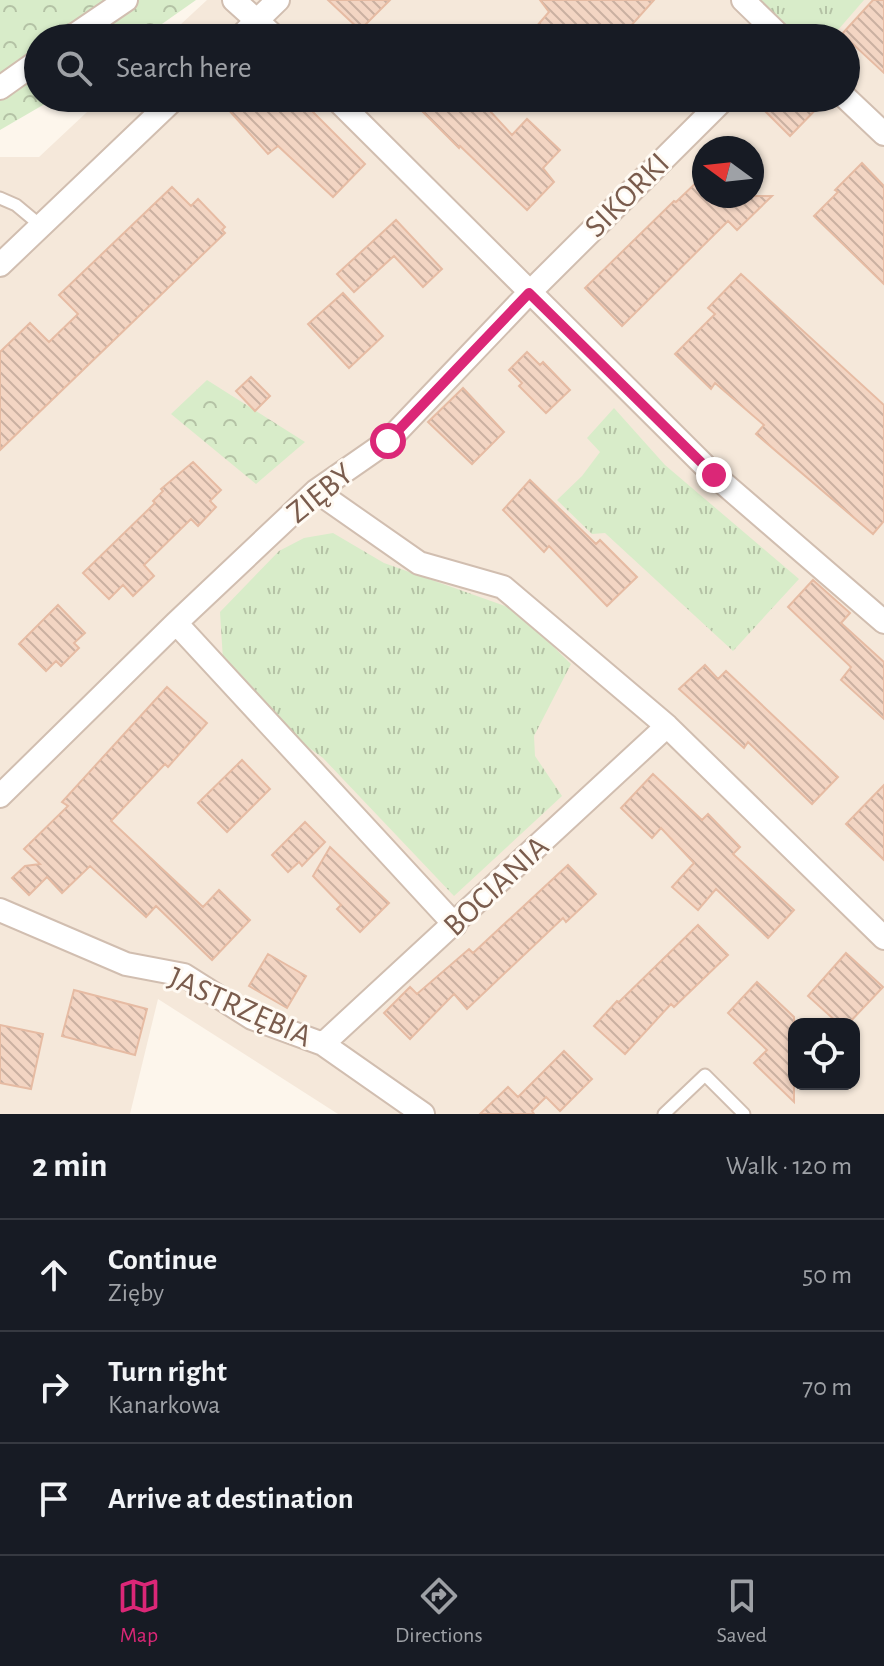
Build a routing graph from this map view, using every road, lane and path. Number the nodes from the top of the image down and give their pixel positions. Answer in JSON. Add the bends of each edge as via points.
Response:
{"nodes":[{"id":1,"x":126,"y":0,"type":"edge"},
{"id":2,"x":234,"y":0,"type":"edge"},
{"id":3,"x":278,"y":0,"type":"edge"},
{"id":4,"x":743,"y":0,"type":"edge"},
{"id":5,"x":258,"y":20,"type":"junction"},
{"id":6,"x":91,"y":24,"type":"edge"},
{"id":7,"x":254,"y":24,"type":"edge"},
{"id":8,"x":262,"y":24,"type":"edge"},
{"id":9,"x":768,"y":24,"type":"edge"},
{"id":10,"x":24,"y":71,"type":"edge"},
{"id":11,"x":0,"y":88,"type":"edge"},
{"id":12,"x":860,"y":111,"type":"edge"},
{"id":13,"x":160,"y":112,"type":"edge"},
{"id":14,"x":349,"y":112,"type":"edge"},
{"id":15,"x":711,"y":112,"type":"edge"},
{"id":16,"x":884,"y":134,"type":"edge"},
{"id":17,"x":0,"y":198,"type":"edge"},
{"id":18,"x":40,"y":225,"type":"junction"},
{"id":19,"x":0,"y":265,"type":"edge"},
{"id":20,"x":529,"y":293,"type":"junction"},
{"id":21,"x":316,"y":491,"type":"junction"},
{"id":22,"x":884,"y":622,"type":"edge"},
{"id":23,"x":176,"y":623,"type":"junction"},
{"id":24,"x":667,"y":726,"type":"junction"},
{"id":25,"x":0,"y":796,"type":"edge"},
{"id":26,"x":0,"y":910,"type":"edge"},
{"id":27,"x":455,"y":925,"type":"junction"},
{"id":28,"x":884,"y":938,"type":"edge"},
{"id":29,"x":323,"y":1044,"type":"junction"},
{"id":30,"x":423,"y":1114,"type":"edge"},
{"id":31,"x":664,"y":1114,"type":"edge"},
{"id":32,"x":744,"y":1114,"type":"edge"}],
"edges":[{"from":1,"to":6,"type":"street"},
{"from":2,"to":5,"type":"street"},
{"from":3,"to":5,"type":"street"},
{"from":4,"to":9,"type":"street"},
{"from":5,"to":7,"type":"street"},
{"from":5,"to":8,"type":"street"},
{"from":10,"to":11,"type":"street"},
{"from":12,"to":16,"type":"street"},
{"from":13,"to":18,"type":"street"},
{"from":14,"to":20,"type":"street"},
{"from":15,"to":20,"type":"street","name":"SIKORKI"},
{"from":17,"to":18,"type":"lane"},
{"from":18,"to":19,"type":"street"},
{"from":20,"to":21,"type":"street","name":"ZIĘBY","via":[[388,441]]},
{"from":20,"to":22,"type":"street","via":[[714,475]]},
{"from":21,"to":23,"type":"street","name":"ZIĘBY"},
{"from":21,"to":24,"type":"street","via":[[419,563],[503,587]]},
{"from":23,"to":25,"type":"street","name":"ZIĘBY"},
{"from":23,"to":27,"type":"street"},
{"from":24,"to":27,"type":"street","name":"BOCIANIA"},
{"from":24,"to":28,"type":"street"},
{"from":26,"to":29,"type":"street","name":"JASTRZĘBIA","via":[[126,964],[184,975],[252,1018]]},
{"from":27,"to":29,"type":"street","name":"BOCIANIA"},
{"from":29,"to":30,"type":"street","name":"JASTRZĘBIA"},
{"from":31,"to":32,"type":"lane","via":[[705,1075]]}]}
